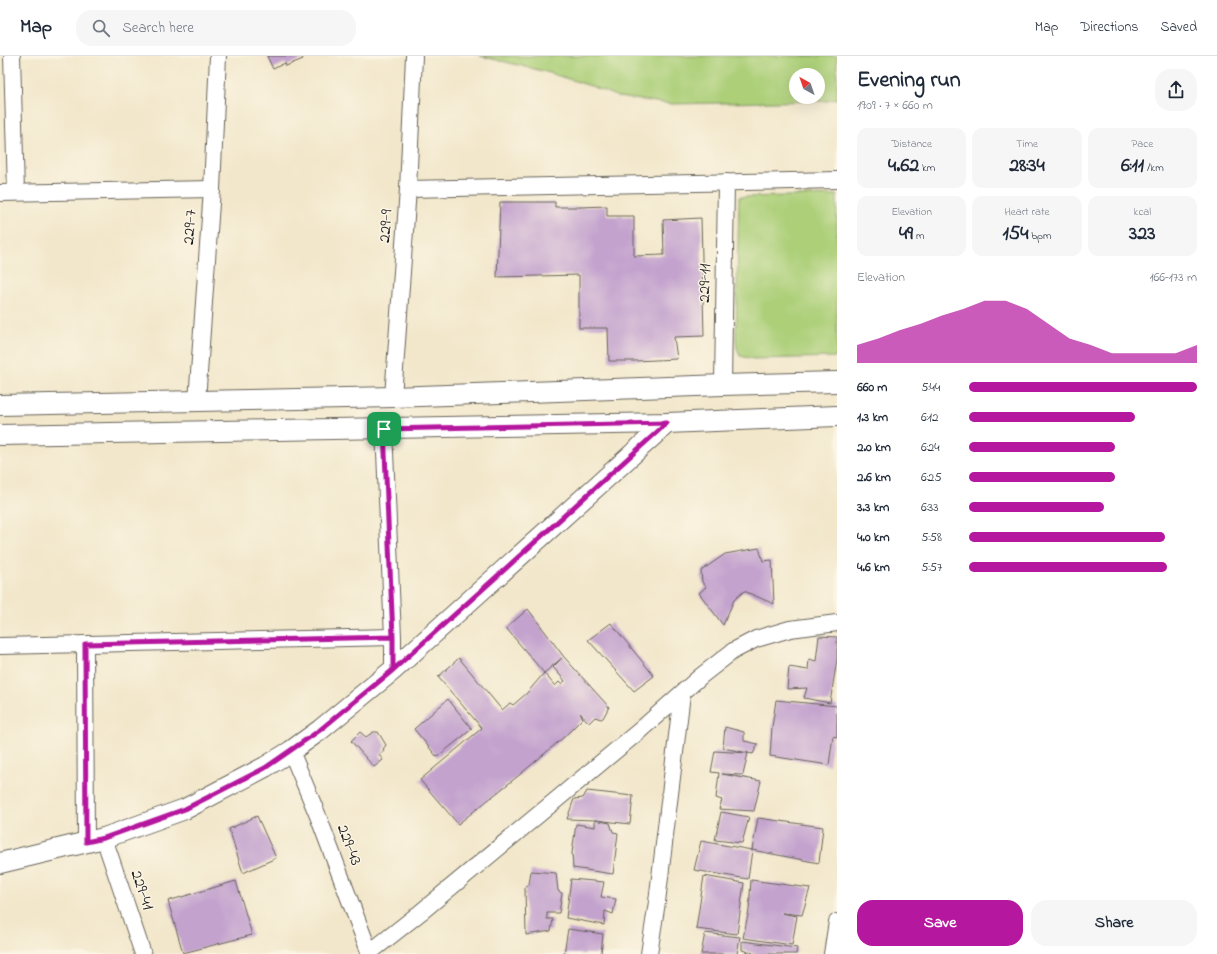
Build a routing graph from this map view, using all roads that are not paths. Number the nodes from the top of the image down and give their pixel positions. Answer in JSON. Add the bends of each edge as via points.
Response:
{"nodes":[{"id":1,"x":12,"y":56,"type":"edge"},
{"id":2,"x":218,"y":56,"type":"edge"},
{"id":3,"x":414,"y":56,"type":"edge"},
{"id":4,"x":837,"y":180,"type":"edge"},
{"id":5,"x":726,"y":182,"type":"junction"},
{"id":6,"x":212,"y":189,"type":"junction"},
{"id":7,"x":408,"y":189,"type":"junction"},
{"id":8,"x":16,"y":192,"type":"junction"},
{"id":9,"x":0,"y":193,"type":"edge"},
{"id":10,"x":837,"y":382,"type":"edge"},
{"id":11,"x":723,"y":385,"type":"junction"},
{"id":12,"x":393,"y":397,"type":"junction"},
{"id":13,"x":274,"y":400,"type":"junction"},
{"id":14,"x":197,"y":401,"type":"junction"},
{"id":15,"x":0,"y":405,"type":"edge"},
{"id":16,"x":837,"y":416,"type":"edge"},
{"id":17,"x":667,"y":423,"type":"junction"},
{"id":18,"x":384,"y":429,"type":"junction"},
{"id":19,"x":275,"y":431,"type":"junction"},
{"id":20,"x":0,"y":435,"type":"edge"},
{"id":21,"x":837,"y":623,"type":"edge"},
{"id":22,"x":393,"y":637,"type":"junction"},
{"id":23,"x":85,"y":644,"type":"junction"},
{"id":24,"x":0,"y":646,"type":"edge"},
{"id":25,"x":393,"y":670,"type":"junction"},
{"id":26,"x":682,"y":694,"type":"junction"},
{"id":27,"x":291,"y":751,"type":"junction"},
{"id":28,"x":95,"y":840,"type":"junction"},
{"id":29,"x":0,"y":862,"type":"edge"},
{"id":30,"x":837,"y":922,"type":"edge"},
{"id":31,"x":835,"y":945,"type":"edge"},
{"id":32,"x":144,"y":954,"type":"edge"},
{"id":33,"x":370,"y":954,"type":"edge"},
{"id":34,"x":649,"y":954,"type":"edge"}],
"edges":[{"from":1,"to":8,"type":"street"},
{"from":2,"to":6,"type":"street","name":"229-7"},
{"from":3,"to":7,"type":"street","name":"229-9"},
{"from":4,"to":5,"type":"street"},
{"from":5,"to":7,"type":"street"},
{"from":5,"to":11,"type":"street","name":"229-11"},
{"from":6,"to":8,"type":"street"},
{"from":6,"to":14,"type":"street","name":"229-7"},
{"from":7,"to":12,"type":"street","name":"229-9"},
{"from":8,"to":9,"type":"street"},
{"from":10,"to":11,"type":"street"},
{"from":11,"to":12,"type":"street"},
{"from":12,"to":13,"type":"street"},
{"from":13,"to":14,"type":"street"},
{"from":13,"to":19,"type":"street"},
{"from":14,"to":15,"type":"street"},
{"from":16,"to":17,"type":"street"},
{"from":17,"to":18,"type":"street"},
{"from":17,"to":25,"type":"street"},
{"from":18,"to":19,"type":"street"},
{"from":18,"to":22,"type":"street"},
{"from":19,"to":20,"type":"street"},
{"from":21,"to":26,"type":"street","via":[[790,629],[756,639],[733,651]]},
{"from":22,"to":23,"type":"street"},
{"from":22,"to":25,"type":"street"},
{"from":23,"to":24,"type":"street"},
{"from":23,"to":28,"type":"street","name":"229-41"},
{"from":25,"to":27,"type":"street"},
{"from":26,"to":33,"type":"street"},
{"from":26,"to":34,"type":"street"},
{"from":27,"to":28,"type":"street","via":[[265,768],[185,809]]},
{"from":27,"to":33,"type":"street","name":"229-43"},
{"from":28,"to":29,"type":"street"},
{"from":28,"to":32,"type":"street","name":"229-41"},
{"from":30,"to":31,"type":"street"}]}
